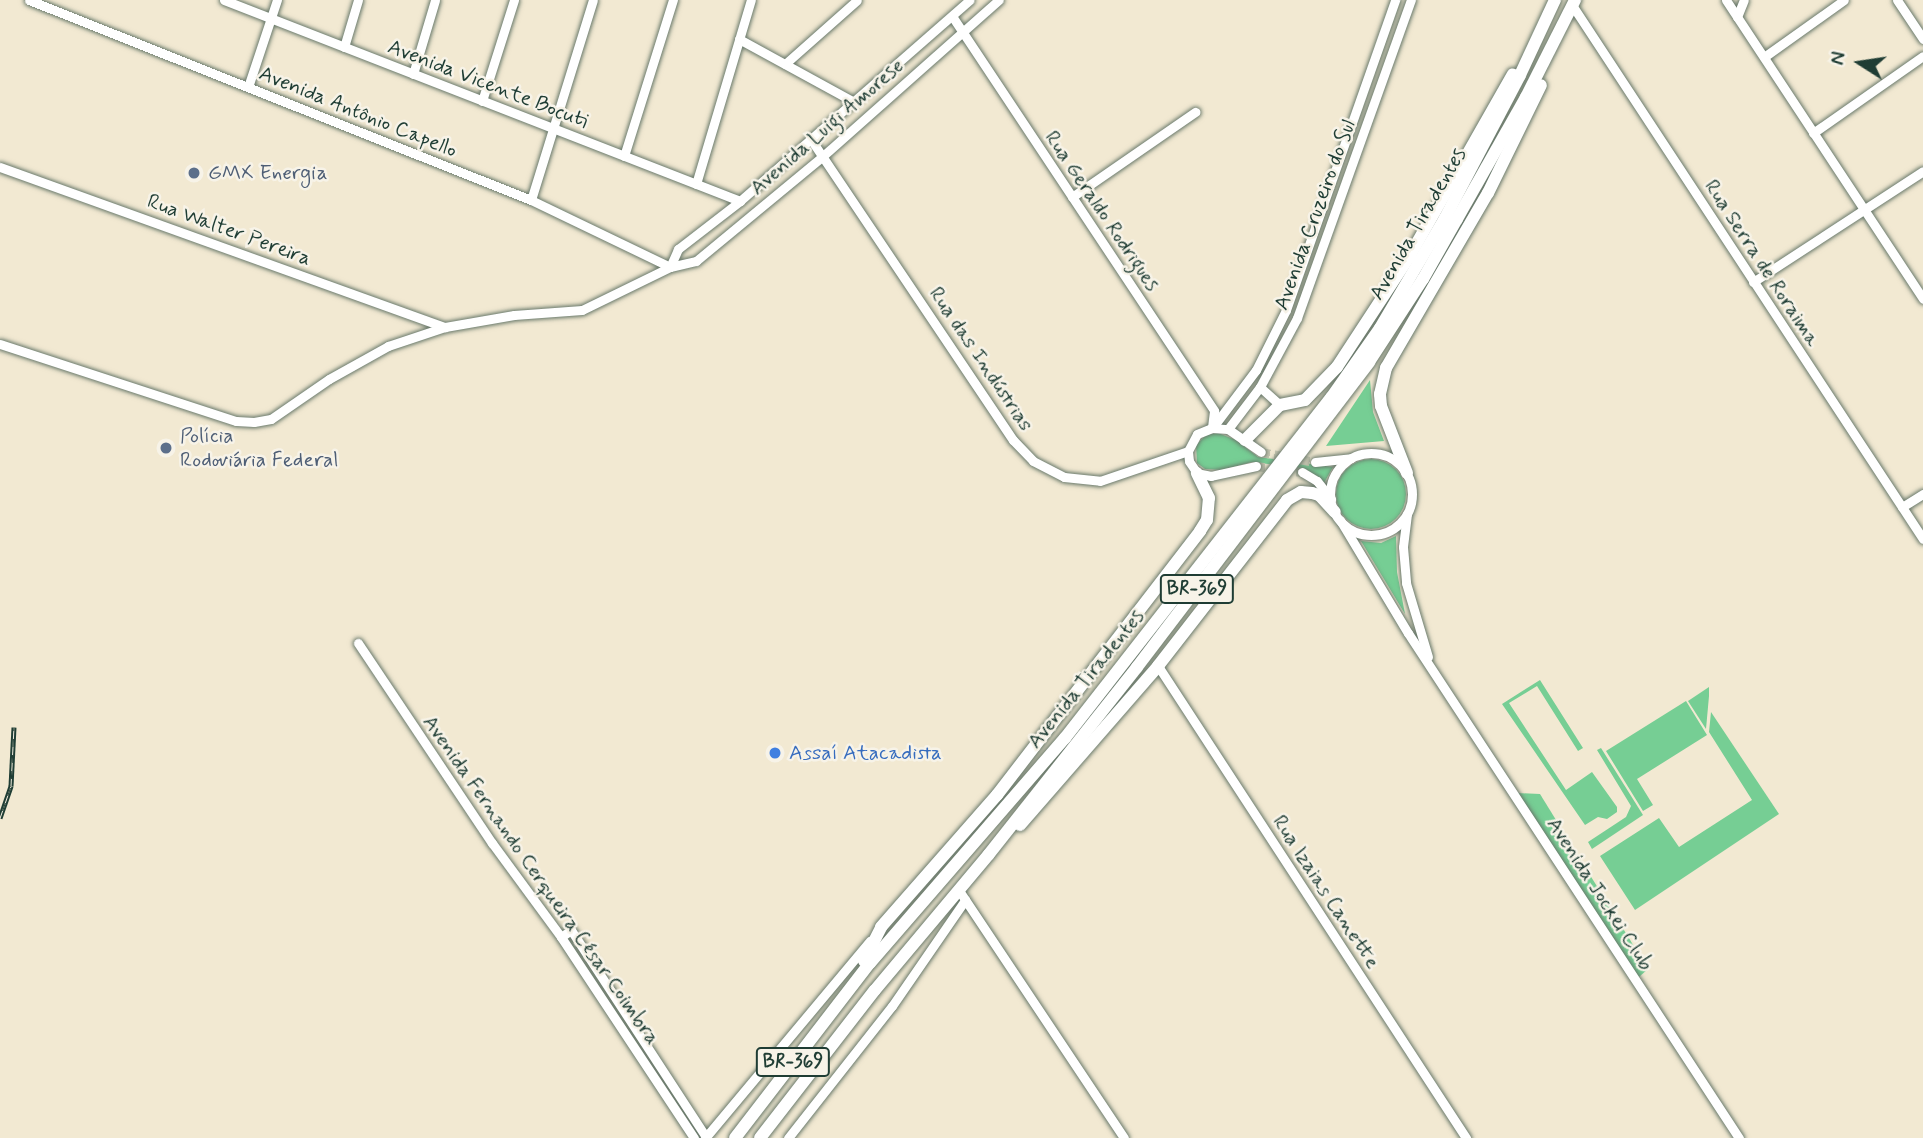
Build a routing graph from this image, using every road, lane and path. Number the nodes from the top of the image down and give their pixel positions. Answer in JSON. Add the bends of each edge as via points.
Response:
{"nodes":[{"id":1,"x":29,"y":0,"type":"edge"},
{"id":2,"x":224,"y":0,"type":"edge"},
{"id":3,"x":277,"y":0,"type":"edge"},
{"id":4,"x":358,"y":0,"type":"edge"},
{"id":5,"x":435,"y":0,"type":"edge"},
{"id":6,"x":514,"y":0,"type":"edge"},
{"id":7,"x":593,"y":0,"type":"edge"},
{"id":8,"x":673,"y":0,"type":"edge"},
{"id":9,"x":751,"y":0,"type":"edge"},
{"id":10,"x":857,"y":0,"type":"edge"},
{"id":11,"x":970,"y":0,"type":"edge"},
{"id":12,"x":999,"y":0,"type":"edge"},
{"id":13,"x":1395,"y":0,"type":"edge"},
{"id":14,"x":1411,"y":0,"type":"edge"},
{"id":15,"x":1555,"y":0,"type":"edge"},
{"id":16,"x":1726,"y":0,"type":"edge"},
{"id":17,"x":1744,"y":0,"type":"edge"},
{"id":18,"x":1844,"y":0,"type":"edge"},
{"id":19,"x":1897,"y":0,"type":"edge"},
{"id":20,"x":1574,"y":3,"type":"edge"},
{"id":21,"x":952,"y":16,"type":"junction"},
{"id":22,"x":1737,"y":17,"type":"junction"},
{"id":23,"x":272,"y":18,"type":"junction"},
{"id":24,"x":962,"y":32,"type":"junction"},
{"id":25,"x":1541,"y":33,"type":"junction"},
{"id":26,"x":1558,"y":36,"type":"junction"},
{"id":27,"x":1923,"y":38,"type":"edge"},
{"id":28,"x":739,"y":39,"type":"junction"},
{"id":29,"x":344,"y":47,"type":"junction"},
{"id":30,"x":1923,"y":56,"type":"edge"},
{"id":31,"x":1764,"y":57,"type":"junction"},
{"id":32,"x":785,"y":64,"type":"junction"},
{"id":33,"x":413,"y":74,"type":"junction"},
{"id":34,"x":248,"y":87,"type":"junction"},
{"id":35,"x":482,"y":101,"type":"junction"},
{"id":36,"x":854,"y":102,"type":"junction"},
{"id":37,"x":1195,"y":112,"type":"dead end"},
{"id":38,"x":555,"y":129,"type":"junction"},
{"id":39,"x":1813,"y":133,"type":"junction"},
{"id":40,"x":810,"y":138,"type":"junction"},
{"id":41,"x":624,"y":156,"type":"junction"},
{"id":42,"x":823,"y":156,"type":"junction"},
{"id":43,"x":0,"y":167,"type":"edge"},
{"id":44,"x":1923,"y":171,"type":"edge"},
{"id":45,"x":696,"y":184,"type":"junction"},
{"id":46,"x":1072,"y":197,"type":"junction"},
{"id":47,"x":531,"y":200,"type":"junction"},
{"id":48,"x":740,"y":201,"type":"junction"},
{"id":49,"x":1864,"y":209,"type":"junction"},
{"id":50,"x":670,"y":267,"type":"junction"},
{"id":51,"x":1753,"y":282,"type":"junction"},
{"id":52,"x":1923,"y":299,"type":"edge"},
{"id":53,"x":1290,"y":300,"type":"junction"},
{"id":54,"x":1300,"y":311,"type":"junction"},
{"id":55,"x":446,"y":327,"type":"junction"},
{"id":56,"x":0,"y":344,"type":"edge"},
{"id":57,"x":1260,"y":387,"type":"junction"},
{"id":58,"x":1280,"y":405,"type":"junction"},
{"id":59,"x":1212,"y":428,"type":"junction"},
{"id":60,"x":1228,"y":429,"type":"junction"},
{"id":61,"x":1245,"y":440,"type":"junction"},
{"id":62,"x":1188,"y":451,"type":"junction"},
{"id":63,"x":1261,"y":452,"type":"tunnel mouth"},
{"id":64,"x":1353,"y":458,"type":"junction"},
{"id":65,"x":1315,"y":462,"type":"tunnel mouth"},
{"id":66,"x":1256,"y":466,"type":"tunnel mouth"},
{"id":67,"x":1303,"y":472,"type":"tunnel mouth"},
{"id":68,"x":1197,"y":473,"type":"junction"},
{"id":69,"x":1407,"y":473,"type":"junction"},
{"id":70,"x":1923,"y":494,"type":"edge"},
{"id":71,"x":1902,"y":507,"type":"junction"},
{"id":72,"x":1335,"y":510,"type":"junction"},
{"id":73,"x":1407,"y":513,"type":"junction"},
{"id":74,"x":1923,"y":539,"type":"edge"},
{"id":75,"x":358,"y":643,"type":"dead end"},
{"id":76,"x":1158,"y":666,"type":"junction"},
{"id":77,"x":1432,"y":669,"type":"junction"},
{"id":78,"x":1065,"y":738,"type":"junction"},
{"id":79,"x":997,"y":796,"type":"junction"},
{"id":80,"x":989,"y":854,"type":"junction"},
{"id":81,"x":961,"y":895,"type":"junction"},
{"id":82,"x":881,"y":927,"type":"junction"},
{"id":83,"x":561,"y":937,"type":"junction"},
{"id":84,"x":853,"y":987,"type":"junction"},
{"id":85,"x":694,"y":1138,"type":"edge"},
{"id":86,"x":706,"y":1138,"type":"edge"},
{"id":87,"x":735,"y":1138,"type":"edge"},
{"id":88,"x":760,"y":1138,"type":"edge"},
{"id":89,"x":788,"y":1138,"type":"edge"},
{"id":90,"x":1124,"y":1138,"type":"edge"},
{"id":91,"x":1465,"y":1138,"type":"edge"},
{"id":92,"x":1739,"y":1138,"type":"edge"}],
"edges":[{"from":1,"to":34,"type":"street","name":"Avenida Antônio Capello"},
{"from":2,"to":23,"type":"street","name":"Avenida Vicente Bocuti"},
{"from":3,"to":23,"type":"street"},
{"from":4,"to":29,"type":"street"},
{"from":5,"to":33,"type":"street"},
{"from":6,"to":35,"type":"street"},
{"from":7,"to":38,"type":"street"},
{"from":8,"to":41,"type":"street"},
{"from":9,"to":28,"type":"street"},
{"from":10,"to":32,"type":"street"},
{"from":11,"to":21,"type":"street","name":"Avenida Luigi Amorese"},
{"from":12,"to":24,"type":"street","name":"Avenida Luigi Amorese"},
{"from":13,"to":53,"type":"street","name":"Avenida Cruzeiro do Sul"},
{"from":14,"to":54,"type":"street","name":"Avenida Cruzeiro do Sul"},
{"from":15,"to":25,"type":"highway","name":"Avenida Tiradentes","number":"BR-369"},
{"from":16,"to":22,"type":"street"},
{"from":17,"to":22,"type":"street"},
{"from":18,"to":31,"type":"street"},
{"from":19,"to":27,"type":"street"},
{"from":20,"to":26,"type":"highway","name":"Avenida Tiradentes","number":"BR-369"},
{"from":20,"to":51,"type":"street","name":"Rua Serra de Roraima"},
{"from":21,"to":24,"type":"street","name":"Rua Geraldo Rodrigues"},
{"from":21,"to":36,"type":"street","name":"Avenida Luigi Amorese"},
{"from":22,"to":31,"type":"street"},
{"from":23,"to":29,"type":"street","name":"Avenida Vicente Bocuti"},
{"from":23,"to":34,"type":"street"},
{"from":24,"to":42,"type":"street","name":"Avenida Luigi Amorese"},
{"from":24,"to":46,"type":"street","name":"Rua Geraldo Rodrigues"},
{"from":25,"to":58,"type":"highway","via":[[1501,93],[1409,257],[1337,367],[1305,400]]},
{"from":25,"to":78,"type":"highway","name":"Avenida Tiradentes","number":"BR-369","via":[[1452,207],[1380,328],[1331,398]]},
{"from":26,"to":69,"type":"highway","via":[[1518,137],[1386,368],[1381,406]]},
{"from":26,"to":80,"type":"highway","name":"Avenida Tiradentes","number":"BR-369","via":[[1423,279],[1370,362]]},
{"from":28,"to":32,"type":"street"},
{"from":28,"to":45,"type":"street"},
{"from":29,"to":33,"type":"street","name":"Avenida Vicente Bocuti"},
{"from":30,"to":39,"type":"street"},
{"from":31,"to":39,"type":"street"},
{"from":32,"to":36,"type":"street"},
{"from":33,"to":35,"type":"street","name":"Avenida Vicente Bocuti"},
{"from":34,"to":47,"type":"street","name":"Avenida Antônio Capello"},
{"from":35,"to":38,"type":"street","name":"Avenida Vicente Bocuti"},
{"from":36,"to":40,"type":"street","name":"Avenida Luigi Amorese"},
{"from":37,"to":46,"type":"street"},
{"from":38,"to":41,"type":"street","name":"Avenida Vicente Bocuti"},
{"from":38,"to":47,"type":"street"},
{"from":39,"to":49,"type":"street"},
{"from":40,"to":42,"type":"street","name":"Rua das Indústrias"},
{"from":40,"to":48,"type":"street","name":"Avenida Luigi Amorese"},
{"from":41,"to":45,"type":"street","name":"Avenida Vicente Bocuti"},
{"from":42,"to":50,"type":"street","name":"Avenida Luigi Amorese","via":[[696,261]]},
{"from":42,"to":62,"type":"street","name":"Rua das Indústrias","via":[[1013,440],[1033,461],[1064,477],[1100,481]]},
{"from":43,"to":55,"type":"street","name":"Rua Walter Pereira"},
{"from":44,"to":49,"type":"street"},
{"from":45,"to":48,"type":"street","name":"Avenida Vicente Bocuti"},
{"from":46,"to":59,"type":"street","name":"Rua Geraldo Rodrigues","via":[[1214,411]]},
{"from":47,"to":50,"type":"street","name":"Avenida Antônio Capello"},
{"from":48,"to":50,"type":"street","name":"Avenida Luigi Amorese","via":[[678,249]]},
{"from":49,"to":51,"type":"street"},
{"from":49,"to":52,"type":"street"},
{"from":50,"to":55,"type":"street","name":"Avenida Luigi Amorese","via":[[582,310]]},
{"from":51,"to":71,"type":"street","name":"Rua Serra de Roraima"},
{"from":53,"to":54,"type":"street"},
{"from":53,"to":59,"type":"street","name":"Avenida Cruzeiro do Sul","via":[[1256,370]]},
{"from":54,"to":57,"type":"street","name":"Avenida Cruzeiro do Sul"},
{"from":55,"to":56,"type":"street","name":"Avenida Luigi Amorese","via":[[388,346],[271,419],[254,422],[236,421]]},
{"from":57,"to":58,"type":"street"},
{"from":57,"to":60,"type":"street","name":"Avenida Cruzeiro do Sul"},
{"from":58,"to":61,"type":"highway"},
{"from":59,"to":60,"type":"street"},
{"from":59,"to":62,"type":"street","name":"Avenida Cruzeiro do Sul","via":[[1197,434]]},
{"from":60,"to":61,"type":"street"},
{"from":61,"to":63,"type":"street"},
{"from":62,"to":68,"type":"street"},
{"from":64,"to":65,"type":"street"},
{"from":64,"to":69,"type":"street","via":[[1367,453],[1383,455]]},
{"from":64,"to":72,"type":"street","via":[[1336,475]]},
{"from":66,"to":68,"type":"street","via":[[1218,476]]},
{"from":67,"to":72,"type":"street","via":[[1317,481]]},
{"from":68,"to":79,"type":"highway","via":[[1209,498],[1207,520]]},
{"from":69,"to":73,"type":"street","via":[[1412,493]]},
{"from":70,"to":71,"type":"street"},
{"from":71,"to":74,"type":"street","name":"Rua Serra de Roraima"},
{"from":72,"to":73,"type":"street","via":[[1360,533],[1376,534],[1397,526]]},
{"from":72,"to":76,"type":"highway","via":[[1312,492],[1287,500]]},
{"from":72,"to":77,"type":"street","name":"Avenida Jockei Club"},
{"from":73,"to":77,"type":"street","name":"Avenida Jockei Club","via":[[1403,547],[1406,583]]},
{"from":75,"to":83,"type":"street","name":"Avenida Fernando Cerqueira César Coimbra"},
{"from":76,"to":80,"type":"highway","via":[[1030,815]]},
{"from":76,"to":91,"type":"street","name":"Rua Izaias Canette"},
{"from":77,"to":92,"type":"street","name":"Avenida Jockei Club"},
{"from":78,"to":79,"type":"highway"},
{"from":78,"to":84,"type":"highway","name":"Avenida Tiradentes","number":"BR-369"},
{"from":79,"to":82,"type":"highway"},
{"from":80,"to":81,"type":"highway","name":"Avenida Tiradentes","number":"BR-369"},
{"from":81,"to":88,"type":"highway","name":"Avenida Tiradentes","number":"BR-369"},
{"from":81,"to":89,"type":"street","via":[[892,1006]]},
{"from":81,"to":90,"type":"street"},
{"from":82,"to":84,"type":"highway"},
{"from":82,"to":86,"type":"street"},
{"from":83,"to":85,"type":"street","name":"Avenida Fernando Cerqueira César Coimbra"},
{"from":83,"to":86,"type":"street","via":[[571,930]]},
{"from":84,"to":87,"type":"highway","name":"Avenida Tiradentes","number":"BR-369"}]}
